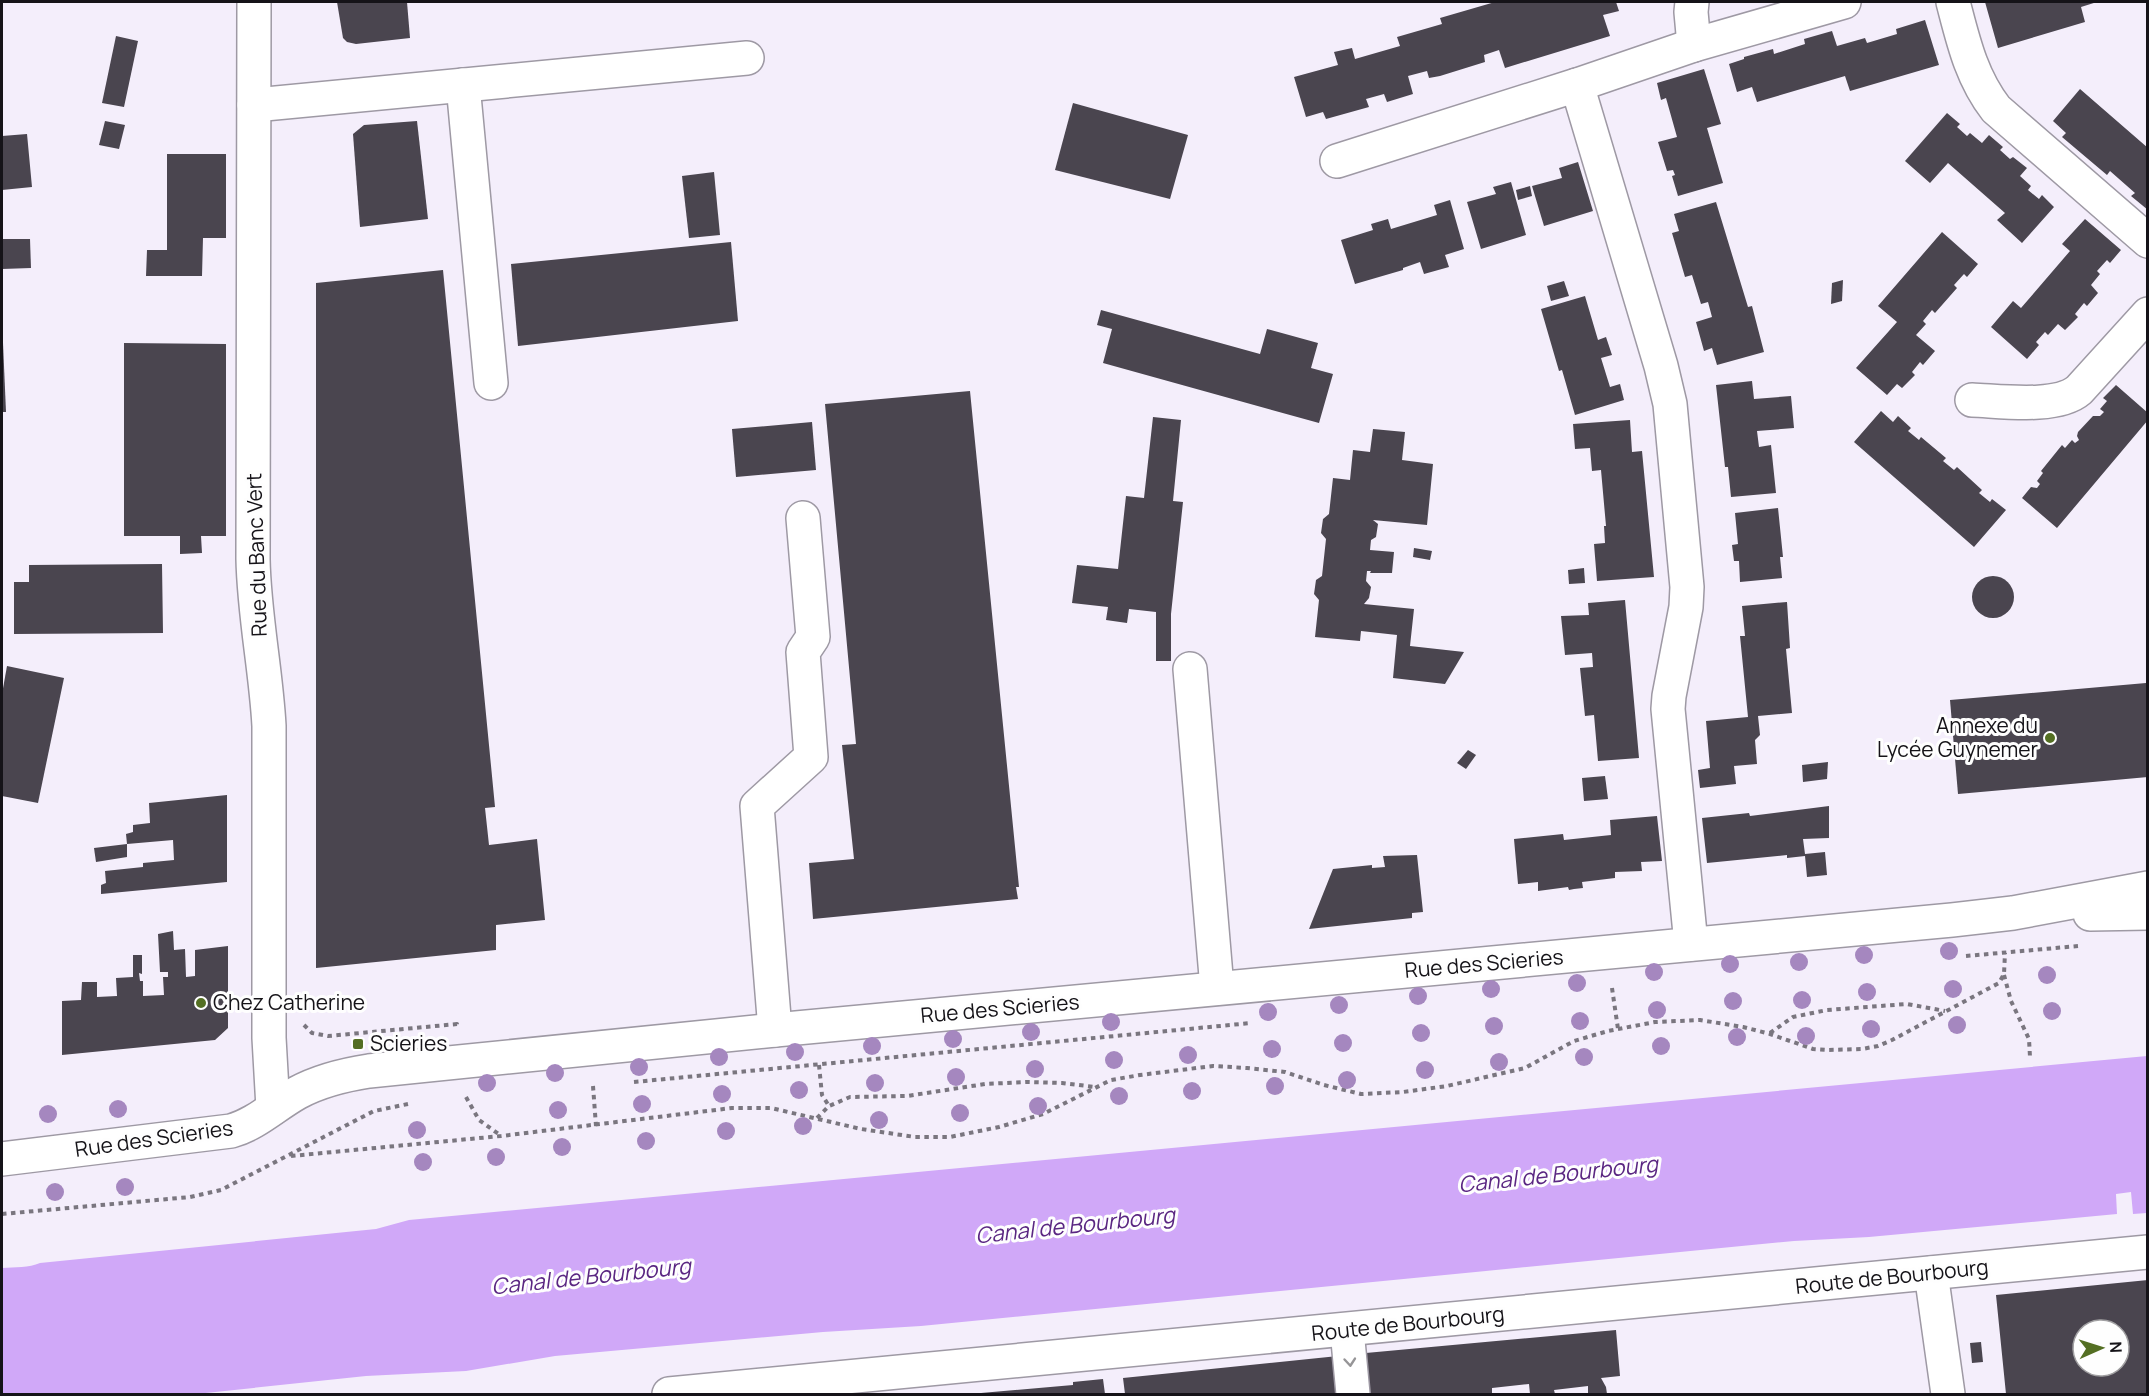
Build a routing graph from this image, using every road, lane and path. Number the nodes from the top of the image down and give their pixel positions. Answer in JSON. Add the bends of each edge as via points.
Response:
{"nodes":[{"id":1,"x":254,"y":2,"type":"edge"},
{"id":2,"x":1692,"y":2,"type":"edge"},
{"id":3,"x":1844,"y":2,"type":"edge"},
{"id":4,"x":1953,"y":2,"type":"edge"},
{"id":5,"x":1694,"y":45,"type":"junction"},
{"id":6,"x":747,"y":57,"type":"dead end"},
{"id":7,"x":463,"y":85,"type":"junction"},
{"id":8,"x":1577,"y":85,"type":"junction"},
{"id":9,"x":254,"y":105,"type":"junction"},
{"id":10,"x":1337,"y":161,"type":"dead end"},
{"id":11,"x":2148,"y":242,"type":"edge"},
{"id":12,"x":2148,"y":314,"type":"edge"},
{"id":13,"x":491,"y":382,"type":"dead end"},
{"id":14,"x":1972,"y":400,"type":"dead end"},
{"id":15,"x":803,"y":518,"type":"dead end"},
{"id":16,"x":1190,"y":669,"type":"dead end"},
{"id":17,"x":2148,"y":888,"type":"edge"},
{"id":18,"x":2148,"y":913,"type":"edge"},
{"id":19,"x":2013,"y":914,"type":"junction"},
{"id":20,"x":1691,"y":944,"type":"junction"},
{"id":21,"x":2088,"y":946,"type":"dead end"},
{"id":22,"x":2005,"y":952,"type":"junction"},
{"id":23,"x":1957,"y":957,"type":"dead end"},
{"id":24,"x":2004,"y":974,"type":"junction"},
{"id":25,"x":1217,"y":988,"type":"junction"},
{"id":26,"x":1600,"y":989,"type":"dead end"},
{"id":27,"x":1946,"y":1011,"type":"junction"},
{"id":28,"x":300,"y":1019,"type":"dead end"},
{"id":29,"x":1258,"y":1022,"type":"dead end"},
{"id":30,"x":1618,"y":1029,"type":"junction"},
{"id":31,"x":775,"y":1030,"type":"junction"},
{"id":32,"x":1770,"y":1034,"type":"junction"},
{"id":33,"x":2030,"y":1057,"type":"dead end"},
{"id":34,"x":459,"y":1061,"type":"junction"},
{"id":35,"x":819,"y":1065,"type":"junction"},
{"id":36,"x":628,"y":1082,"type":"dead end"},
{"id":37,"x":604,"y":1084,"type":"dead end"},
{"id":38,"x":1095,"y":1087,"type":"junction"},
{"id":39,"x":477,"y":1096,"type":"dead end"},
{"id":40,"x":466,"y":1097,"type":"junction"},
{"id":41,"x":418,"y":1103,"type":"dead end"},
{"id":42,"x":829,"y":1106,"type":"junction"},
{"id":43,"x":273,"y":1108,"type":"junction"},
{"id":44,"x":817,"y":1118,"type":"junction"},
{"id":45,"x":596,"y":1125,"type":"junction"},
{"id":46,"x":501,"y":1136,"type":"junction"},
{"id":47,"x":287,"y":1156,"type":"junction"},
{"id":48,"x":2,"y":1159,"type":"edge"},
{"id":49,"x":2,"y":1214,"type":"edge"},
{"id":50,"x":2148,"y":1252,"type":"edge"},
{"id":51,"x":1931,"y":1274,"type":"junction"},
{"id":52,"x":1347,"y":1330,"type":"junction"},
{"id":53,"x":884,"y":1384,"type":"edge"},
{"id":54,"x":669,"y":1395,"type":"edge"},
{"id":55,"x":1353,"y":1395,"type":"edge"},
{"id":56,"x":1948,"y":1395,"type":"edge"}],
"edges":[{"from":1,"to":9,"type":"street","name":"Rue du Banc Vert"},
{"from":2,"to":5,"type":"street"},
{"from":3,"to":5,"type":"street"},
{"from":4,"to":11,"type":"street","via":[[1972,68],[1996,109]]},
{"from":5,"to":8,"type":"street"},
{"from":6,"to":7,"type":"street"},
{"from":7,"to":9,"type":"street"},
{"from":7,"to":13,"type":"street"},
{"from":8,"to":10,"type":"street"},
{"from":8,"to":20,"type":"street","via":[[1661,366],[1672,417],[1688,587],[1668,709]]},
{"from":9,"to":43,"type":"street","name":"Rue du Banc Vert","via":[[253,559],[269,726],[269,1038]]},
{"from":12,"to":14,"type":"street","via":[[2079,390],[2065,399]]},
{"from":15,"to":31,"type":"street","via":[[813,637],[803,652],[811,758],[757,806]]},
{"from":16,"to":25,"type":"street"},
{"from":17,"to":19,"type":"street","name":"Rue des Scieries"},
{"from":18,"to":19,"type":"street","name":"Rue des Scieries"},
{"from":19,"to":20,"type":"street","name":"Rue des Scieries"},
{"from":20,"to":25,"type":"street","name":"Rue des Scieries"},
{"from":21,"to":22,"type":"path"},
{"from":22,"to":23,"type":"path"},
{"from":22,"to":24,"type":"path"},
{"from":24,"to":27,"type":"path","via":[[1999,983]]},
{"from":24,"to":33,"type":"path","via":[[2029,1039]]},
{"from":25,"to":31,"type":"street","name":"Rue des Scieries"},
{"from":26,"to":30,"type":"path","via":[[1612,988]]},
{"from":27,"to":32,"type":"path","via":[[1907,1004],[1827,1010],[1793,1017]]},
{"from":27,"to":32,"type":"path","via":[[1878,1046],[1813,1049]]},
{"from":28,"to":34,"type":"path","via":[[312,1033],[328,1036],[457,1024]]},
{"from":29,"to":35,"type":"path"},
{"from":30,"to":32,"type":"path","via":[[1700,1020]]},
{"from":30,"to":38,"type":"path","via":[[1574,1041],[1525,1068],[1403,1092],[1361,1094],[1285,1072],[1213,1066],[1140,1075]]},
{"from":31,"to":34,"type":"street","name":"Rue des Scieries"},
{"from":34,"to":40,"type":"path"},
{"from":34,"to":43,"type":"street","name":"Rue des Scieries","via":[[337,1077],[310,1086]]},
{"from":35,"to":36,"type":"path"},
{"from":35,"to":42,"type":"path","via":[[822,1095]]},
{"from":37,"to":45,"type":"path","via":[[593,1086]]},
{"from":38,"to":42,"type":"path","via":[[1062,1083],[985,1084],[907,1096],[850,1097]]},
{"from":38,"to":44,"type":"path","via":[[1043,1114],[950,1137],[915,1137]]},
{"from":39,"to":40,"type":"path"},
{"from":40,"to":46,"type":"path","via":[[479,1120]]},
{"from":41,"to":47,"type":"path","via":[[374,1112]]},
{"from":42,"to":44,"type":"path"},
{"from":43,"to":48,"type":"street","name":"Rue des Scieries","via":[[231,1131]]},
{"from":44,"to":45,"type":"path","via":[[771,1108],[732,1108]]},
{"from":45,"to":46,"type":"path"},
{"from":46,"to":47,"type":"path"},
{"from":47,"to":49,"type":"path","via":[[207,1194]]},
{"from":50,"to":51,"type":"street","name":"Route de Bourbourg"},
{"from":51,"to":52,"type":"street","name":"Route de Bourbourg"},
{"from":51,"to":56,"type":"street"},
{"from":52,"to":53,"type":"street","name":"Route de Bourbourg"},
{"from":52,"to":55,"type":"street","one_way":true},
{"from":53,"to":54,"type":"street","name":"Route de Bourbourg"}]}
